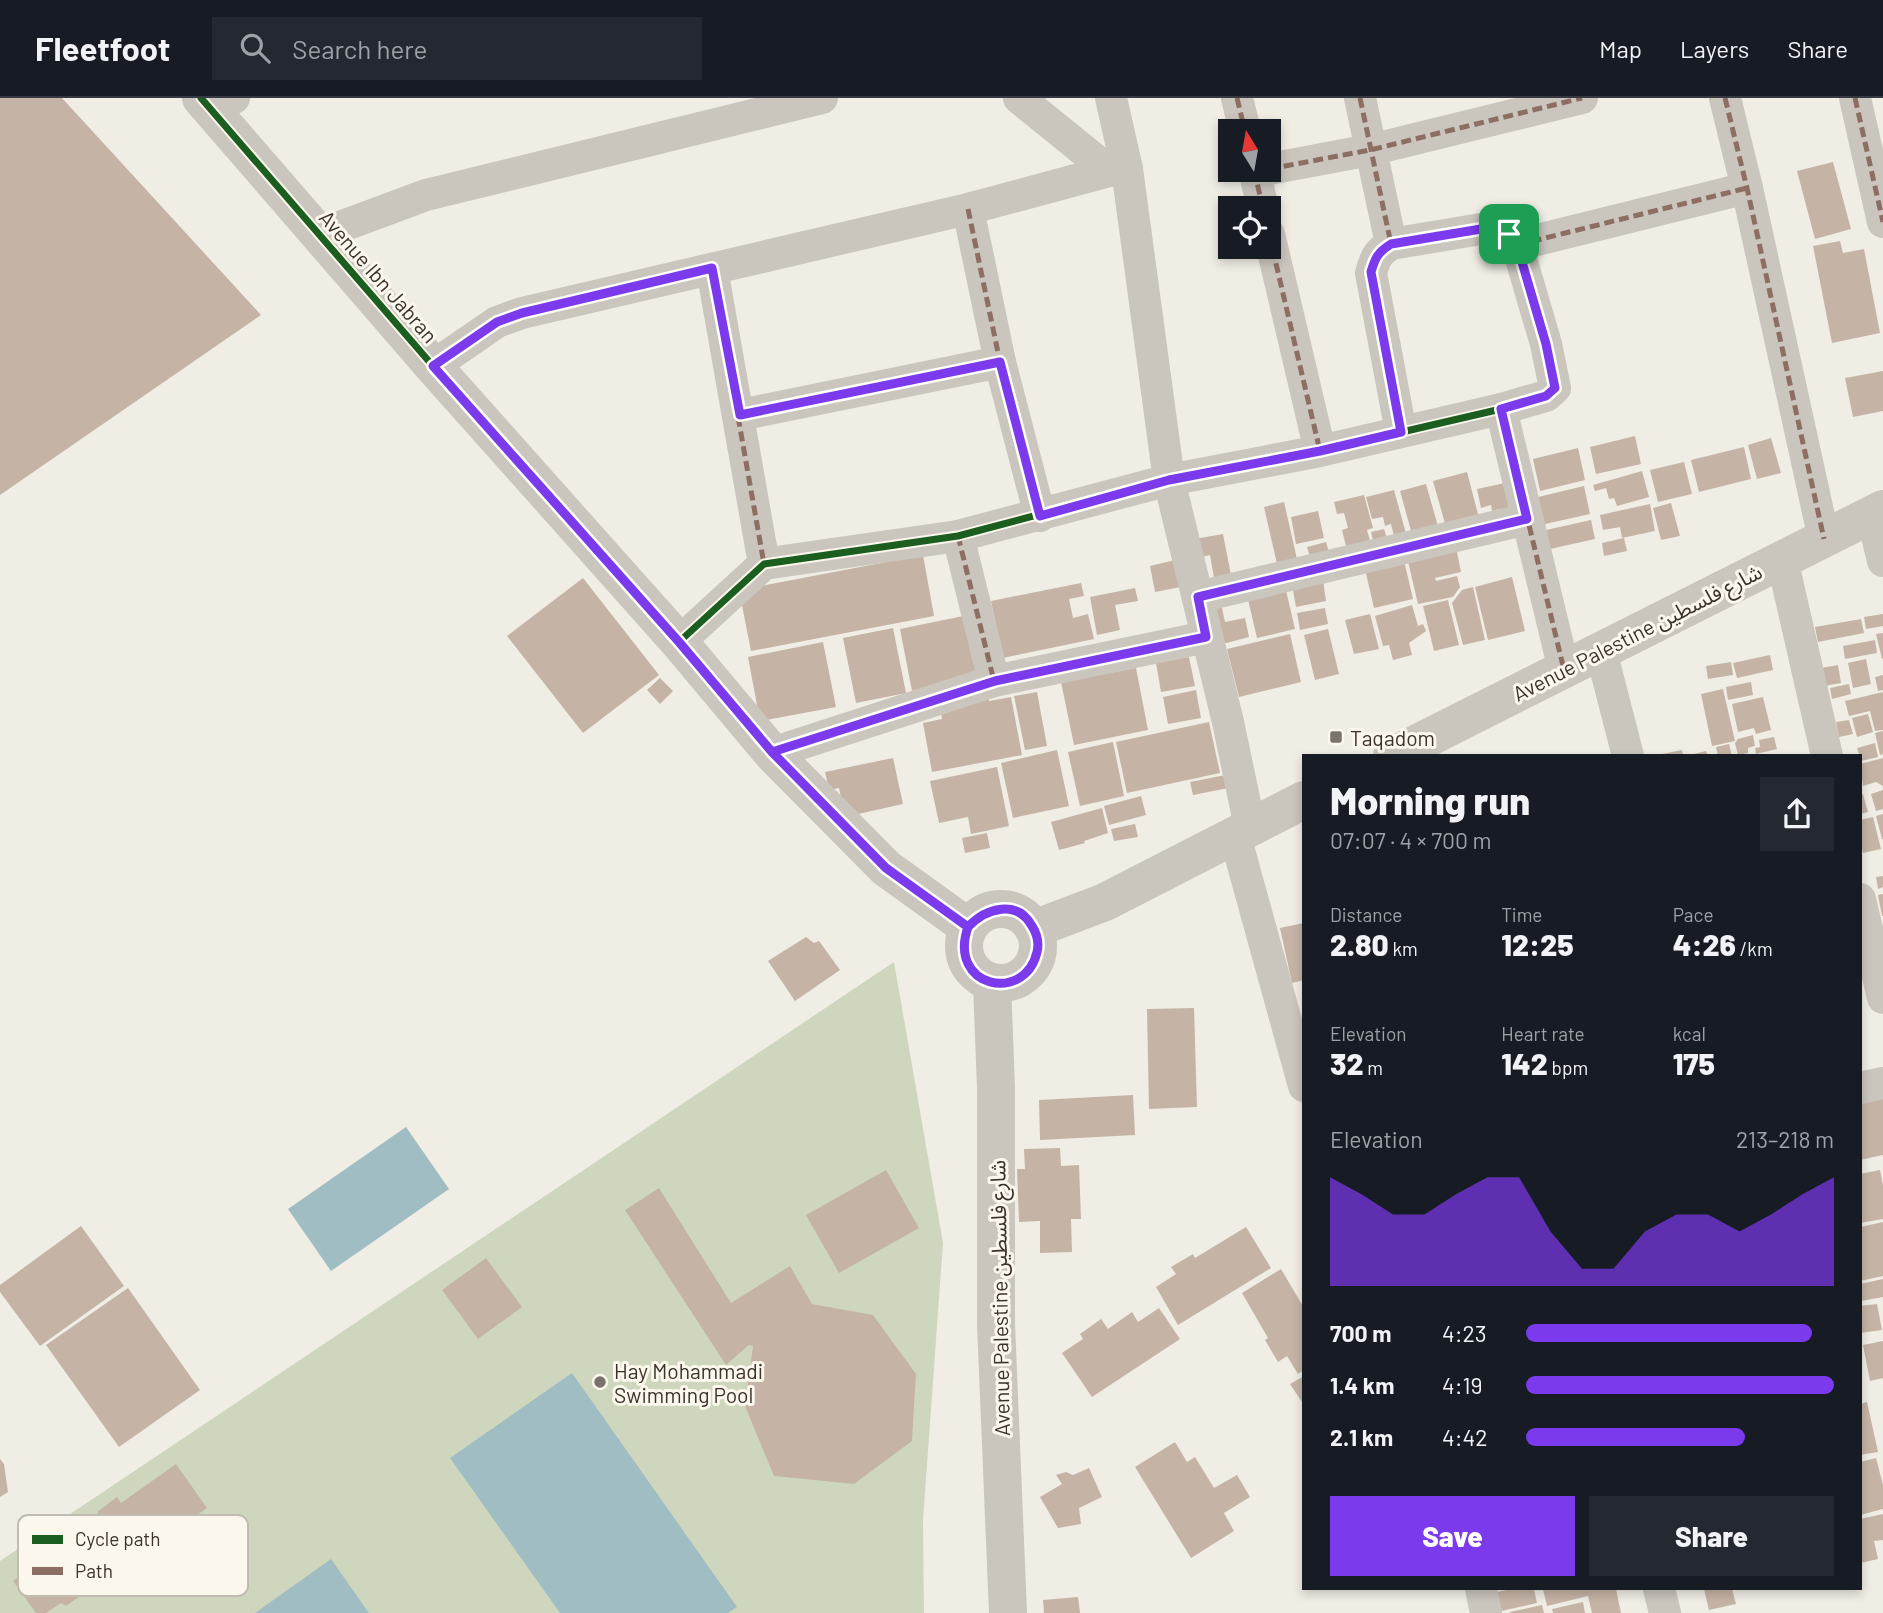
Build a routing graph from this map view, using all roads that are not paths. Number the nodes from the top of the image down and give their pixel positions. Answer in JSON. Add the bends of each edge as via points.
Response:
{"nodes":[{"id":1,"x":822,"y":98,"type":"edge"},
{"id":2,"x":1019,"y":98,"type":"edge"},
{"id":3,"x":1111,"y":98,"type":"edge"},
{"id":4,"x":1237,"y":98,"type":"edge"},
{"id":5,"x":1360,"y":98,"type":"edge"},
{"id":6,"x":1583,"y":98,"type":"edge"},
{"id":7,"x":1725,"y":98,"type":"edge"},
{"id":8,"x":1855,"y":98,"type":"edge"},
{"id":9,"x":215,"y":101,"type":"edge"},
{"id":10,"x":1242,"y":119,"type":"edge"},
{"id":11,"x":1370,"y":150,"type":"junction"},
{"id":12,"x":1281,"y":166,"type":"edge"},
{"id":13,"x":1118,"y":170,"type":"junction"},
{"id":14,"x":1747,"y":188,"type":"junction"},
{"id":15,"x":968,"y":209,"type":"junction"},
{"id":16,"x":1883,"y":222,"type":"edge"},
{"id":17,"x":321,"y":234,"type":"junction"},
{"id":18,"x":1391,"y":244,"type":"junction"},
{"id":19,"x":1517,"y":245,"type":"junction"},
{"id":20,"x":1275,"y":259,"type":"edge"},
{"id":21,"x":712,"y":268,"type":"junction"},
{"id":22,"x":1000,"y":362,"type":"junction"},
{"id":23,"x":433,"y":366,"type":"junction"},
{"id":24,"x":1501,"y":409,"type":"junction"},
{"id":25,"x":740,"y":415,"type":"junction"},
{"id":26,"x":1401,"y":432,"type":"junction"},
{"id":27,"x":1320,"y":451,"type":"junction"},
{"id":28,"x":1169,"y":480,"type":"junction"},
{"id":29,"x":1878,"y":512,"type":"edge"},
{"id":30,"x":1040,"y":516,"type":"junction"},
{"id":31,"x":1527,"y":519,"type":"junction"},
{"id":32,"x":958,"y":536,"type":"junction"},
{"id":33,"x":1824,"y":538,"type":"junction"},
{"id":34,"x":1782,"y":559,"type":"junction"},
{"id":35,"x":1883,"y":561,"type":"edge"},
{"id":36,"x":764,"y":564,"type":"junction"},
{"id":37,"x":1198,"y":597,"type":"junction"},
{"id":38,"x":1206,"y":637,"type":"junction"},
{"id":39,"x":679,"y":642,"type":"junction"},
{"id":40,"x":1601,"y":651,"type":"junction"},
{"id":41,"x":1564,"y":670,"type":"junction"},
{"id":42,"x":995,"y":681,"type":"junction"},
{"id":43,"x":772,"y":752,"type":"junction"},
{"id":44,"x":1396,"y":754,"type":"edge"},
{"id":45,"x":1627,"y":754,"type":"edge"},
{"id":46,"x":1827,"y":754,"type":"edge"},
{"id":47,"x":1302,"y":801,"type":"edge"},
{"id":48,"x":1243,"y":832,"type":"junction"},
{"id":49,"x":1862,"y":908,"type":"edge"},
{"id":50,"x":968,"y":927,"type":"junction"},
{"id":51,"x":1034,"y":929,"type":"junction"},
{"id":52,"x":992,"y":983,"type":"junction"},
{"id":53,"x":1883,"y":998,"type":"edge"},
{"id":54,"x":1302,"y":1078,"type":"edge"},
{"id":55,"x":1883,"y":1083,"type":"edge"},
{"id":56,"x":1862,"y":1087,"type":"edge"},
{"id":57,"x":1481,"y":1590,"type":"edge"},
{"id":58,"x":1659,"y":1590,"type":"edge"},
{"id":59,"x":1009,"y":1613,"type":"edge"},
{"id":60,"x":1486,"y":1613,"type":"edge"},
{"id":61,"x":1664,"y":1613,"type":"edge"}],
"edges":[{"from":1,"to":17,"type":"street","via":[[426,195]]},
{"from":2,"to":13,"type":"street"},
{"from":3,"to":13,"type":"street"},
{"from":4,"to":10,"type":"street"},
{"from":5,"to":11,"type":"street"},
{"from":6,"to":11,"type":"street"},
{"from":7,"to":14,"type":"street"},
{"from":8,"to":16,"type":"street"},
{"from":9,"to":17,"type":"street","name":"Avenue Ibn Jabran"},
{"from":11,"to":12,"type":"street"},
{"from":11,"to":18,"type":"street"},
{"from":13,"to":15,"type":"street"},
{"from":13,"to":28,"type":"street"},
{"from":14,"to":19,"type":"street"},
{"from":14,"to":33,"type":"street"},
{"from":15,"to":21,"type":"street"},
{"from":15,"to":22,"type":"street"},
{"from":17,"to":23,"type":"street","name":"Avenue Ibn Jabran"},
{"from":18,"to":19,"type":"street","via":[[1493,227],[1509,234]]},
{"from":18,"to":26,"type":"street","via":[[1380,251],[1371,272]]},
{"from":19,"to":24,"type":"street","via":[[1555,388],[1546,396]]},
{"from":20,"to":27,"type":"street"},
{"from":21,"to":23,"type":"street","via":[[522,313],[497,322]]},
{"from":21,"to":25,"type":"street"},
{"from":22,"to":25,"type":"street"},
{"from":22,"to":30,"type":"street"},
{"from":23,"to":39,"type":"street","name":"Avenue Ibn Jabran"},
{"from":24,"to":26,"type":"street"},
{"from":24,"to":31,"type":"street"},
{"from":25,"to":36,"type":"street"},
{"from":26,"to":27,"type":"street"},
{"from":27,"to":28,"type":"street"},
{"from":28,"to":30,"type":"street"},
{"from":28,"to":37,"type":"street"},
{"from":29,"to":33,"type":"street","name":"Avenue Palestine شارع فلسطين"},
{"from":29,"to":35,"type":"street"},
{"from":30,"to":32,"type":"street"},
{"from":31,"to":37,"type":"street"},
{"from":31,"to":41,"type":"street"},
{"from":32,"to":36,"type":"street"},
{"from":32,"to":42,"type":"street"},
{"from":33,"to":34,"type":"street","name":"Avenue Palestine شارع فلسطين"},
{"from":34,"to":40,"type":"street","name":"Avenue Palestine شارع فلسطين"},
{"from":34,"to":46,"type":"street"},
{"from":36,"to":39,"type":"street"},
{"from":37,"to":38,"type":"street"},
{"from":38,"to":42,"type":"street"},
{"from":38,"to":48,"type":"street","via":[[1228,722]]},
{"from":39,"to":43,"type":"street","name":"Avenue Ibn Jabran"},
{"from":40,"to":41,"type":"street","name":"Avenue Palestine شارع فلسطين"},
{"from":40,"to":45,"type":"street"},
{"from":41,"to":44,"type":"street","name":"Avenue Palestine شارع فلسطين"},
{"from":42,"to":43,"type":"street"},
{"from":43,"to":50,"type":"street","name":"Avenue Ibn Jabran","via":[[886,868]]},
{"from":47,"to":48,"type":"street"},
{"from":48,"to":51,"type":"street","via":[[1105,902]]},
{"from":48,"to":54,"type":"street"},
{"from":49,"to":53,"type":"street"},
{"from":50,"to":51,"type":"street","via":[[977,917],[1002,909],[1018,912]]},
{"from":50,"to":52,"type":"street","via":[[963,953],[977,976]]},
{"from":51,"to":52,"type":"street","via":[[1038,947],[1034,963],[1023,976],[1007,984]]},
{"from":52,"to":59,"type":"street","name":"Avenue Palestine شارع فلسطين","via":[[996,1324]]},
{"from":55,"to":56,"type":"street"},
{"from":57,"to":60,"type":"street"},
{"from":58,"to":61,"type":"street"}]}
